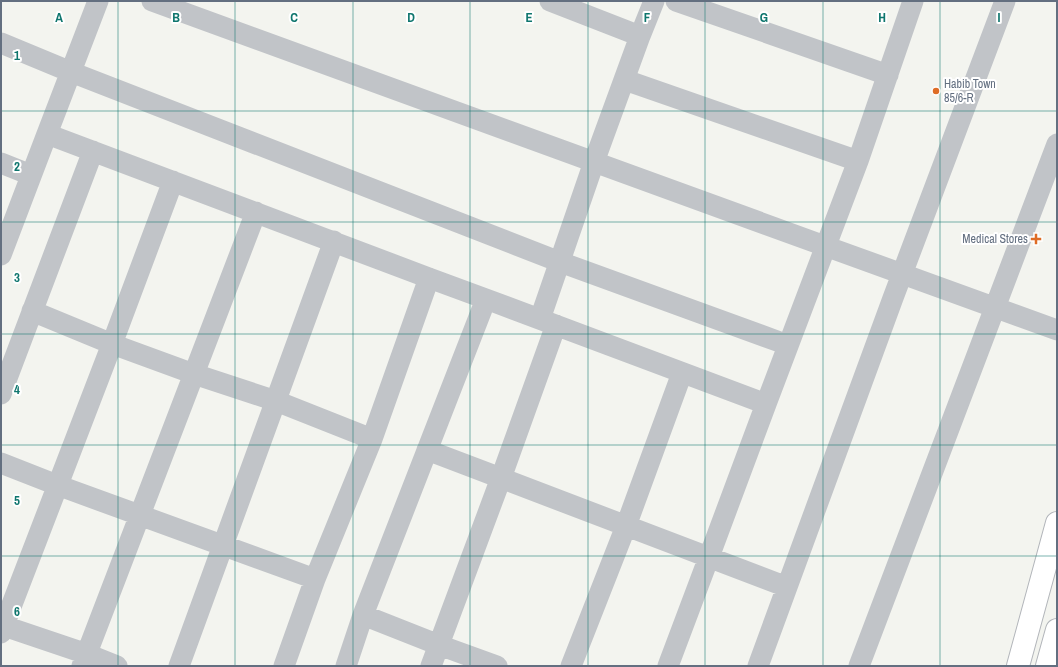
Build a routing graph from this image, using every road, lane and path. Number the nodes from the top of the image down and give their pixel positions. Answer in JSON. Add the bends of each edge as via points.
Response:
{"nodes":[{"id":1,"x":98,"y":1,"type":"edge"},
{"id":2,"x":152,"y":1,"type":"edge"},
{"id":3,"x":550,"y":1,"type":"edge"},
{"id":4,"x":654,"y":1,"type":"edge"},
{"id":5,"x":676,"y":1,"type":"edge"},
{"id":6,"x":913,"y":1,"type":"edge"},
{"id":7,"x":1005,"y":1,"type":"edge"},
{"id":8,"x":640,"y":36,"type":"junction"},
{"id":9,"x":1,"y":43,"type":"edge"},
{"id":10,"x":71,"y":72,"type":"junction"},
{"id":11,"x":888,"y":75,"type":"junction"},
{"id":12,"x":624,"y":80,"type":"junction"},
{"id":13,"x":47,"y":134,"type":"junction"},
{"id":14,"x":1057,"y":144,"type":"edge"},
{"id":15,"x":93,"y":151,"type":"junction"},
{"id":16,"x":858,"y":161,"type":"junction"},
{"id":17,"x":594,"y":162,"type":"junction"},
{"id":18,"x":1,"y":163,"type":"edge"},
{"id":19,"x":32,"y":175,"type":"junction"},
{"id":20,"x":173,"y":181,"type":"junction"},
{"id":21,"x":256,"y":212,"type":"junction"},
{"id":22,"x":334,"y":242,"type":"junction"},
{"id":23,"x":825,"y":246,"type":"junction"},
{"id":24,"x":1,"y":255,"type":"edge"},
{"id":25,"x":560,"y":262,"type":"junction"},
{"id":26,"x":902,"y":273,"type":"junction"},
{"id":27,"x":429,"y":278,"type":"junction"},
{"id":28,"x":486,"y":299,"type":"junction"},
{"id":29,"x":995,"y":307,"type":"junction"},
{"id":30,"x":32,"y":311,"type":"junction"},
{"id":31,"x":548,"y":322,"type":"junction"},
{"id":32,"x":1057,"y":330,"type":"edge"},
{"id":33,"x":112,"y":344,"type":"junction"},
{"id":34,"x":788,"y":345,"type":"junction"},
{"id":35,"x":682,"y":373,"type":"junction"},
{"id":36,"x":194,"y":374,"type":"junction"},
{"id":37,"x":1,"y":394,"type":"edge"},
{"id":38,"x":276,"y":401,"type":"junction"},
{"id":39,"x":766,"y":404,"type":"junction"},
{"id":40,"x":372,"y":439,"type":"junction"},
{"id":41,"x":427,"y":450,"type":"junction"},
{"id":42,"x":1,"y":463,"type":"edge"},
{"id":43,"x":501,"y":478,"type":"junction"},
{"id":44,"x":57,"y":485,"type":"junction"},
{"id":45,"x":140,"y":515,"type":"junction"},
{"id":46,"x":626,"y":526,"type":"junction"},
{"id":47,"x":1056,"y":528,"type":"edge"},
{"id":48,"x":223,"y":545,"type":"junction"},
{"id":49,"x":710,"y":557,"type":"junction"},
{"id":50,"x":315,"y":579,"type":"junction"},
{"id":51,"x":787,"y":587,"type":"junction"},
{"id":52,"x":363,"y":614,"type":"junction"},
{"id":53,"x":2,"y":628,"type":"edge"},
{"id":54,"x":1057,"y":630,"type":"edge"},
{"id":55,"x":439,"y":645,"type":"junction"},
{"id":56,"x":84,"y":660,"type":"edge"},
{"id":57,"x":117,"y":666,"type":"edge"},
{"id":58,"x":179,"y":666,"type":"edge"},
{"id":59,"x":284,"y":666,"type":"edge"},
{"id":60,"x":346,"y":666,"type":"edge"},
{"id":61,"x":431,"y":666,"type":"edge"},
{"id":62,"x":497,"y":666,"type":"edge"},
{"id":63,"x":571,"y":666,"type":"edge"},
{"id":64,"x":668,"y":666,"type":"edge"},
{"id":65,"x":758,"y":666,"type":"edge"},
{"id":66,"x":858,"y":666,"type":"edge"},
{"id":67,"x":1018,"y":666,"type":"edge"},
{"id":68,"x":1047,"y":666,"type":"edge"}],
"edges":[{"from":1,"to":10,"type":"street"},
{"from":2,"to":17,"type":"street"},
{"from":3,"to":8,"type":"street"},
{"from":4,"to":8,"type":"street"},
{"from":5,"to":11,"type":"street"},
{"from":6,"to":11,"type":"street"},
{"from":7,"to":26,"type":"street"},
{"from":8,"to":12,"type":"street"},
{"from":9,"to":10,"type":"street"},
{"from":10,"to":13,"type":"street"},
{"from":10,"to":25,"type":"street"},
{"from":11,"to":16,"type":"street"},
{"from":12,"to":16,"type":"street"},
{"from":12,"to":17,"type":"street"},
{"from":13,"to":15,"type":"street"},
{"from":13,"to":19,"type":"street"},
{"from":14,"to":29,"type":"street"},
{"from":15,"to":20,"type":"street"},
{"from":15,"to":30,"type":"street"},
{"from":16,"to":23,"type":"street"},
{"from":17,"to":23,"type":"street"},
{"from":17,"to":25,"type":"street"},
{"from":18,"to":19,"type":"street"},
{"from":19,"to":24,"type":"street"},
{"from":20,"to":21,"type":"street"},
{"from":20,"to":33,"type":"street"},
{"from":21,"to":22,"type":"street"},
{"from":21,"to":36,"type":"street"},
{"from":22,"to":27,"type":"street"},
{"from":22,"to":38,"type":"street"},
{"from":23,"to":26,"type":"street"},
{"from":23,"to":34,"type":"street"},
{"from":25,"to":31,"type":"street"},
{"from":25,"to":34,"type":"street"},
{"from":26,"to":29,"type":"street"},
{"from":26,"to":51,"type":"street"},
{"from":27,"to":28,"type":"street"},
{"from":27,"to":40,"type":"street"},
{"from":28,"to":31,"type":"street"},
{"from":28,"to":41,"type":"street"},
{"from":29,"to":32,"type":"street"},
{"from":29,"to":66,"type":"street"},
{"from":30,"to":33,"type":"street"},
{"from":30,"to":37,"type":"street"},
{"from":31,"to":35,"type":"street"},
{"from":31,"to":43,"type":"street"},
{"from":33,"to":36,"type":"street"},
{"from":33,"to":44,"type":"street"},
{"from":34,"to":39,"type":"street"},
{"from":35,"to":39,"type":"street"},
{"from":35,"to":46,"type":"street"},
{"from":36,"to":38,"type":"street"},
{"from":36,"to":45,"type":"street"},
{"from":38,"to":40,"type":"street"},
{"from":38,"to":48,"type":"street"},
{"from":39,"to":49,"type":"street"},
{"from":40,"to":50,"type":"street"},
{"from":41,"to":43,"type":"street"},
{"from":41,"to":52,"type":"street"},
{"from":42,"to":44,"type":"street"},
{"from":43,"to":46,"type":"street"},
{"from":43,"to":55,"type":"street"},
{"from":44,"to":45,"type":"street"},
{"from":44,"to":53,"type":"street"},
{"from":45,"to":48,"type":"street"},
{"from":45,"to":56,"type":"street"},
{"from":46,"to":49,"type":"street"},
{"from":46,"to":63,"type":"street"},
{"from":47,"to":67,"type":"main road"},
{"from":48,"to":50,"type":"street"},
{"from":48,"to":58,"type":"street"},
{"from":49,"to":51,"type":"street"},
{"from":49,"to":64,"type":"street"},
{"from":50,"to":59,"type":"street"},
{"from":51,"to":65,"type":"street"},
{"from":52,"to":55,"type":"street"},
{"from":52,"to":60,"type":"street"},
{"from":53,"to":56,"type":"street"},
{"from":54,"to":68,"type":"main road"},
{"from":55,"to":61,"type":"street"},
{"from":55,"to":62,"type":"street"},
{"from":56,"to":57,"type":"street"}]}
